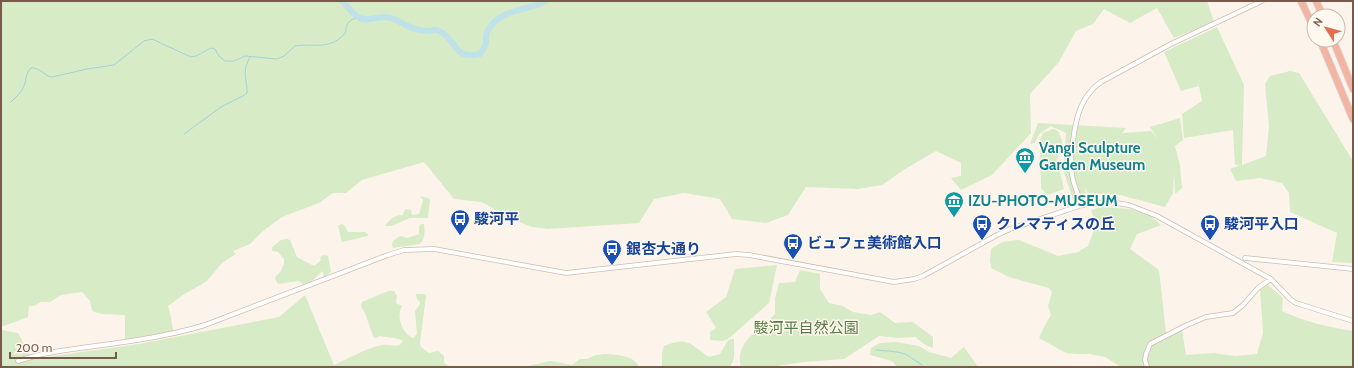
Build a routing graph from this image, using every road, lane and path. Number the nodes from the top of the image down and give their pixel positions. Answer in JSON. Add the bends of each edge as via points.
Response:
{"nodes":[{"id":1,"x":1262,"y":1,"type":"edge"},
{"id":2,"x":1301,"y":1,"type":"edge"},
{"id":3,"x":1306,"y":11,"type":"edge"},
{"id":4,"x":1323,"y":48,"type":"edge"},
{"id":5,"x":1336,"y":48,"type":"edge"},
{"id":6,"x":1353,"y":89,"type":"edge"},
{"id":7,"x":1353,"y":119,"type":"edge"},
{"id":8,"x":1082,"y":205,"type":"junction"},
{"id":9,"x":1245,"y":258,"type":"dead end"},
{"id":10,"x":1353,"y":269,"type":"edge"},
{"id":11,"x":1271,"y":279,"type":"junction"},
{"id":12,"x":1353,"y":321,"type":"edge"},
{"id":13,"x":18,"y":361,"type":"dead end"},
{"id":14,"x":1147,"y":367,"type":"edge"}],
"edges":[{"from":1,"to":8,"type":"street","via":[[1171,44],[1093,88],[1078,112],[1070,159],[1076,191]]},
{"from":2,"to":3,"type":"highway"},
{"from":4,"to":7,"type":"highway"},
{"from":5,"to":6,"type":"highway"},
{"from":8,"to":11,"type":"street","via":[[1110,202],[1129,204],[1157,216]]},
{"from":8,"to":13,"type":"street","via":[[1010,229],[923,276],[894,282],[736,254],[566,273],[434,249],[404,250],[205,325],[154,338],[54,352]]},
{"from":9,"to":10,"type":"street"},
{"from":11,"to":12,"type":"street","via":[[1296,303]]},
{"from":11,"to":14,"type":"street","via":[[1233,313],[1206,317],[1150,344],[1145,360]]}]}
